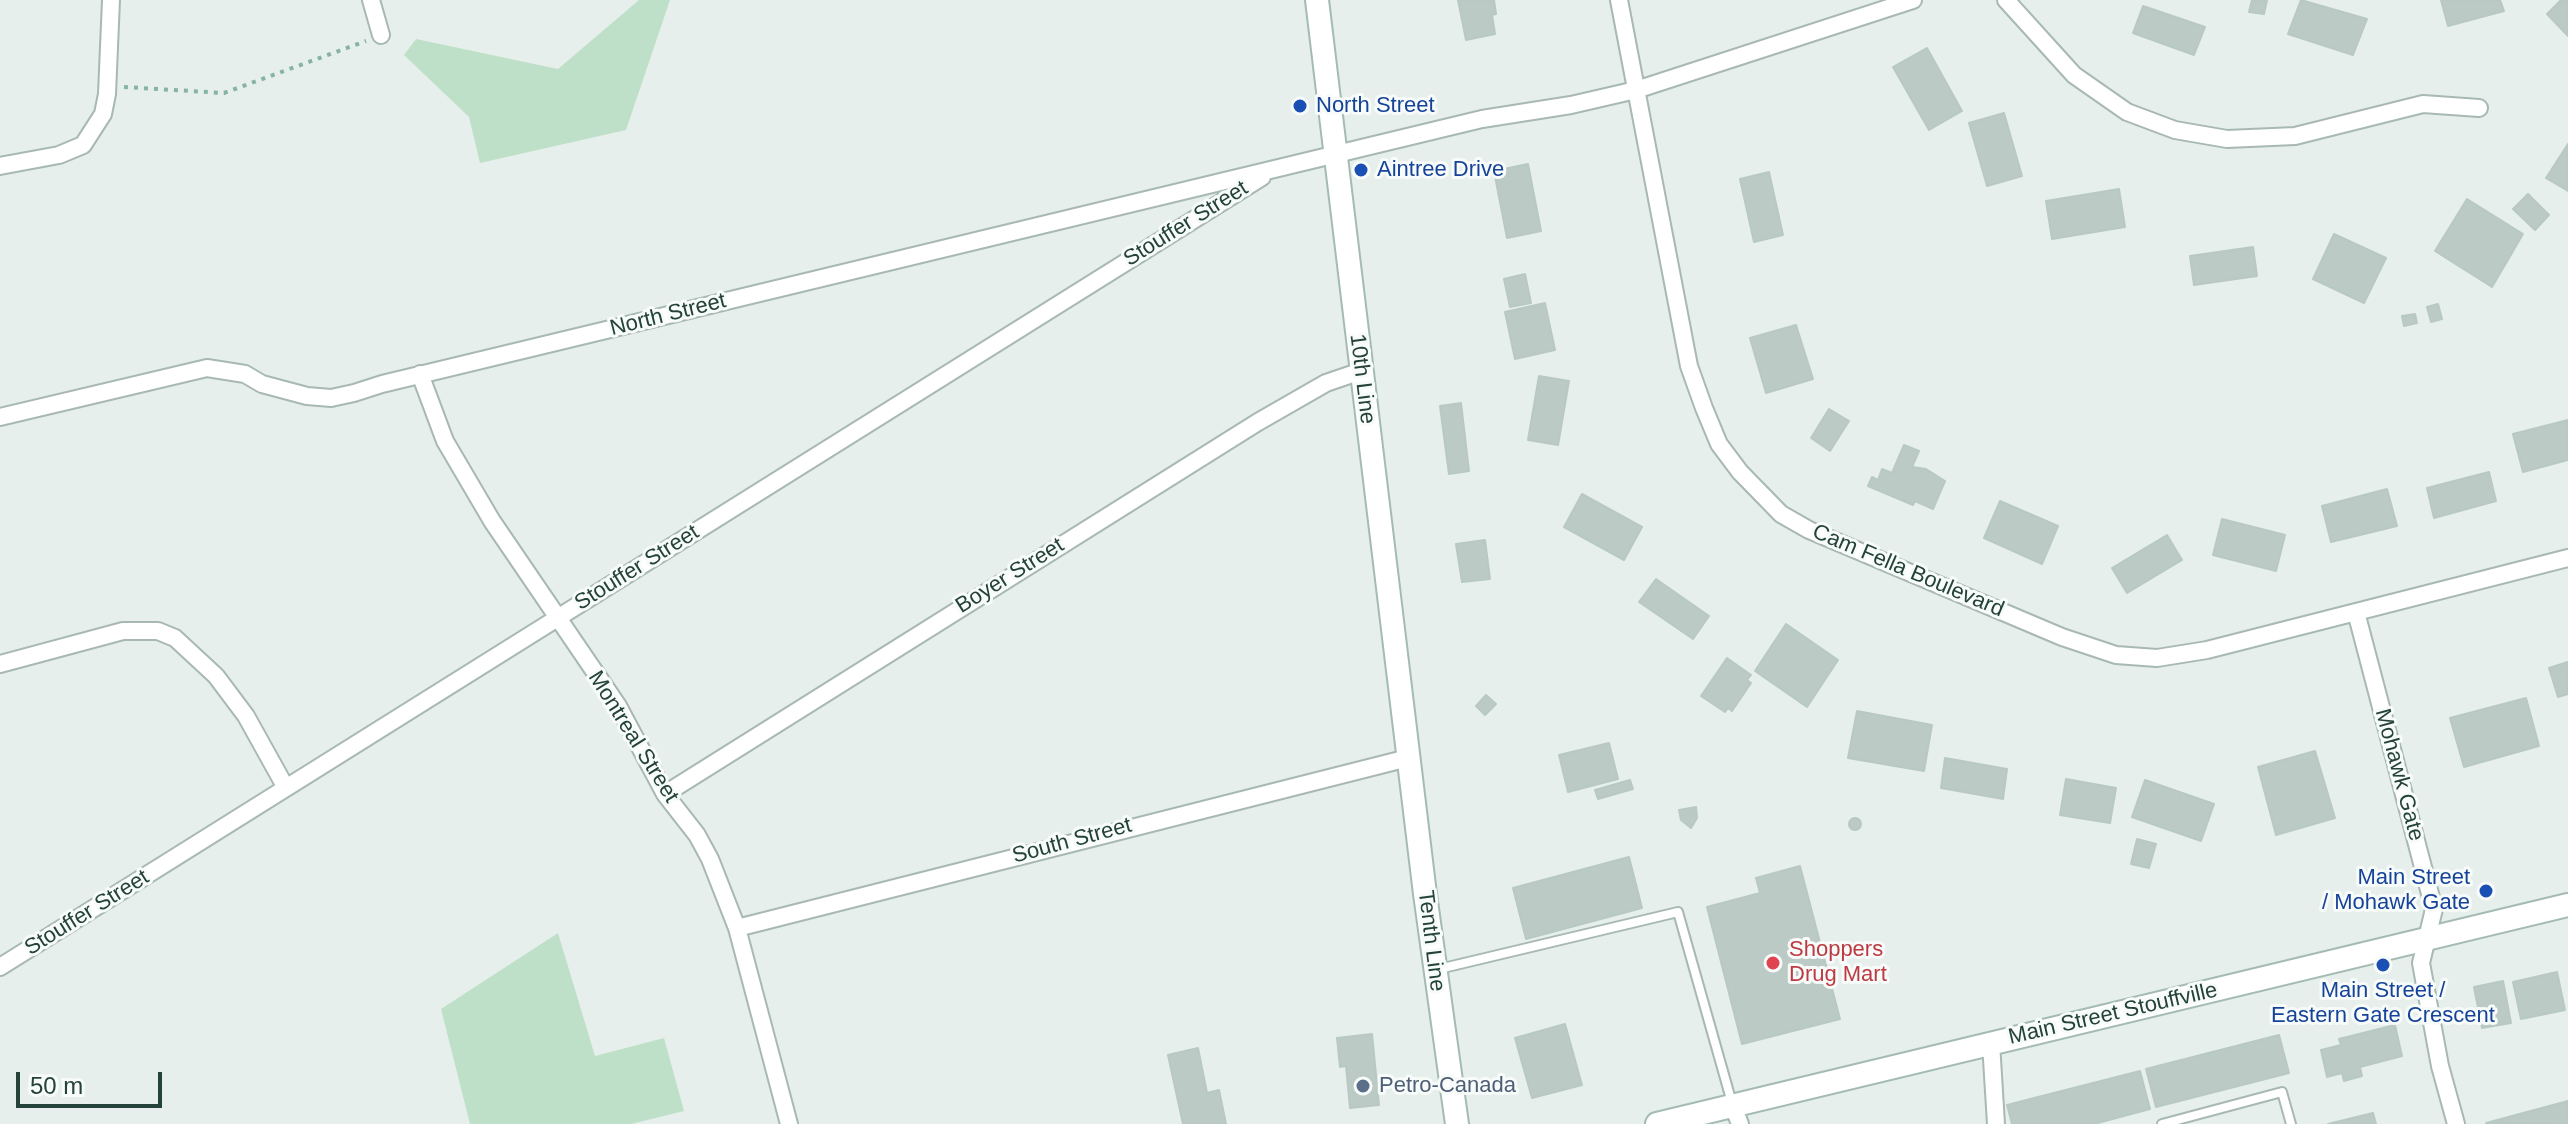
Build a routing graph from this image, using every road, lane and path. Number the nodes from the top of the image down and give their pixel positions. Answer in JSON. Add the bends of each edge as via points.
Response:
{"nodes":[{"id":1,"x":111,"y":0,"type":"edge"},
{"id":2,"x":371,"y":0,"type":"edge"},
{"id":3,"x":1317,"y":0,"type":"edge"},
{"id":4,"x":1619,"y":0,"type":"edge"},
{"id":5,"x":1913,"y":0,"type":"edge"},
{"id":6,"x":2006,"y":0,"type":"edge"},
{"id":7,"x":381,"y":35,"type":"joint"},
{"id":8,"x":1636,"y":90,"type":"junction"},
{"id":9,"x":107,"y":94,"type":"junction"},
{"id":10,"x":2479,"y":108,"type":"dead end"},
{"id":11,"x":1337,"y":154,"type":"junction"},
{"id":12,"x":0,"y":166,"type":"edge"},
{"id":13,"x":1273,"y":169,"type":"junction"},
{"id":14,"x":1361,"y":371,"type":"junction"},
{"id":15,"x":420,"y":374,"type":"junction"},
{"id":16,"x":0,"y":417,"type":"edge"},
{"id":17,"x":2568,"y":558,"type":"edge"},
{"id":18,"x":2356,"y":612,"type":"junction"},
{"id":19,"x":556,"y":619,"type":"junction"},
{"id":20,"x":0,"y":664,"type":"edge"},
{"id":21,"x":1408,"y":758,"type":"junction"},
{"id":22,"x":286,"y":788,"type":"junction"},
{"id":23,"x":665,"y":794,"type":"junction"},
{"id":24,"x":2568,"y":905,"type":"edge"},
{"id":25,"x":737,"y":928,"type":"junction"},
{"id":26,"x":2430,"y":939,"type":"junction"},
{"id":27,"x":0,"y":967,"type":"edge"},
{"id":28,"x":1434,"y":970,"type":"junction"},
{"id":29,"x":1991,"y":1043,"type":"junction"},
{"id":30,"x":1736,"y":1114,"type":"edge"},
{"id":31,"x":789,"y":1124,"type":"edge"},
{"id":32,"x":1457,"y":1124,"type":"edge"},
{"id":33,"x":1657,"y":1124,"type":"edge"},
{"id":34,"x":1996,"y":1124,"type":"edge"},
{"id":35,"x":2162,"y":1124,"type":"edge"},
{"id":36,"x":2291,"y":1124,"type":"edge"},
{"id":37,"x":2456,"y":1124,"type":"edge"}],
"edges":[{"from":1,"to":9,"type":"street"},
{"from":2,"to":7,"type":"street"},
{"from":3,"to":11,"type":"main road","name":"10th Line"},
{"from":4,"to":8,"type":"street","name":"Cam Fella Boulevard"},
{"from":5,"to":8,"type":"street"},
{"from":6,"to":10,"type":"street","via":[[2074,75],[2127,112],[2175,130],[2227,139],[2295,136],[2423,104]]},
{"from":7,"to":9,"type":"path","via":[[224,93],[126,87]]},
{"from":8,"to":11,"type":"street"},
{"from":8,"to":18,"type":"street","name":"Cam Fella Boulevard","via":[[1689,366],[1719,444],[1781,514],[2062,637],[2116,655],[2157,658],[2207,650]]},
{"from":9,"to":12,"type":"street","via":[[103,114],[83,145]]},
{"from":11,"to":13,"type":"street","name":"North Street"},
{"from":11,"to":14,"type":"main road","name":"10th Line"},
{"from":13,"to":15,"type":"street","name":"North Street"},
{"from":13,"to":19,"type":"street","name":"Stouffer Street"},
{"from":14,"to":21,"type":"main road","name":"10th Line"},
{"from":14,"to":23,"type":"street","name":"Boyer Street","via":[[1326,383],[1244,430]]},
{"from":15,"to":16,"type":"street","name":"North Street","via":[[331,398],[284,391],[245,374],[207,368]]},
{"from":15,"to":19,"type":"street","name":"Montreal Street","via":[[445,441]]},
{"from":17,"to":18,"type":"street","name":"Cam Fella Boulevard"},
{"from":18,"to":26,"type":"street","name":"Mohawk Gate","via":[[2434,909]]},
{"from":19,"to":22,"type":"street","name":"Stouffer Street"},
{"from":19,"to":23,"type":"street","name":"Montreal Street","via":[[618,706]]},
{"from":20,"to":22,"type":"street","via":[[123,631],[158,631],[175,638],[224,686]]},
{"from":21,"to":25,"type":"street","name":"South Street"},
{"from":21,"to":28,"type":"main road","name":"Tenth Line"},
{"from":22,"to":27,"type":"street","name":"Stouffer Street"},
{"from":23,"to":25,"type":"street","name":"Montreal Street","via":[[697,835]]},
{"from":24,"to":26,"type":"main road","name":"Main Street Stouffville"},
{"from":25,"to":31,"type":"street","name":"Montreal Street"},
{"from":26,"to":29,"type":"main road","name":"Main Street Stouffville"},
{"from":26,"to":37,"type":"street","name":"Mohawk Gate","via":[[2421,963]]},
{"from":28,"to":30,"type":"lane","via":[[1678,912]]},
{"from":28,"to":32,"type":"main road","name":"Tenth Line"},
{"from":29,"to":30,"type":"main road","name":"Main Street Stouffville"},
{"from":29,"to":34,"type":"street"},
{"from":30,"to":33,"type":"main road","name":"Main Street Stouffville"},
{"from":35,"to":36,"type":"lane","via":[[2282,1092]]}]}
